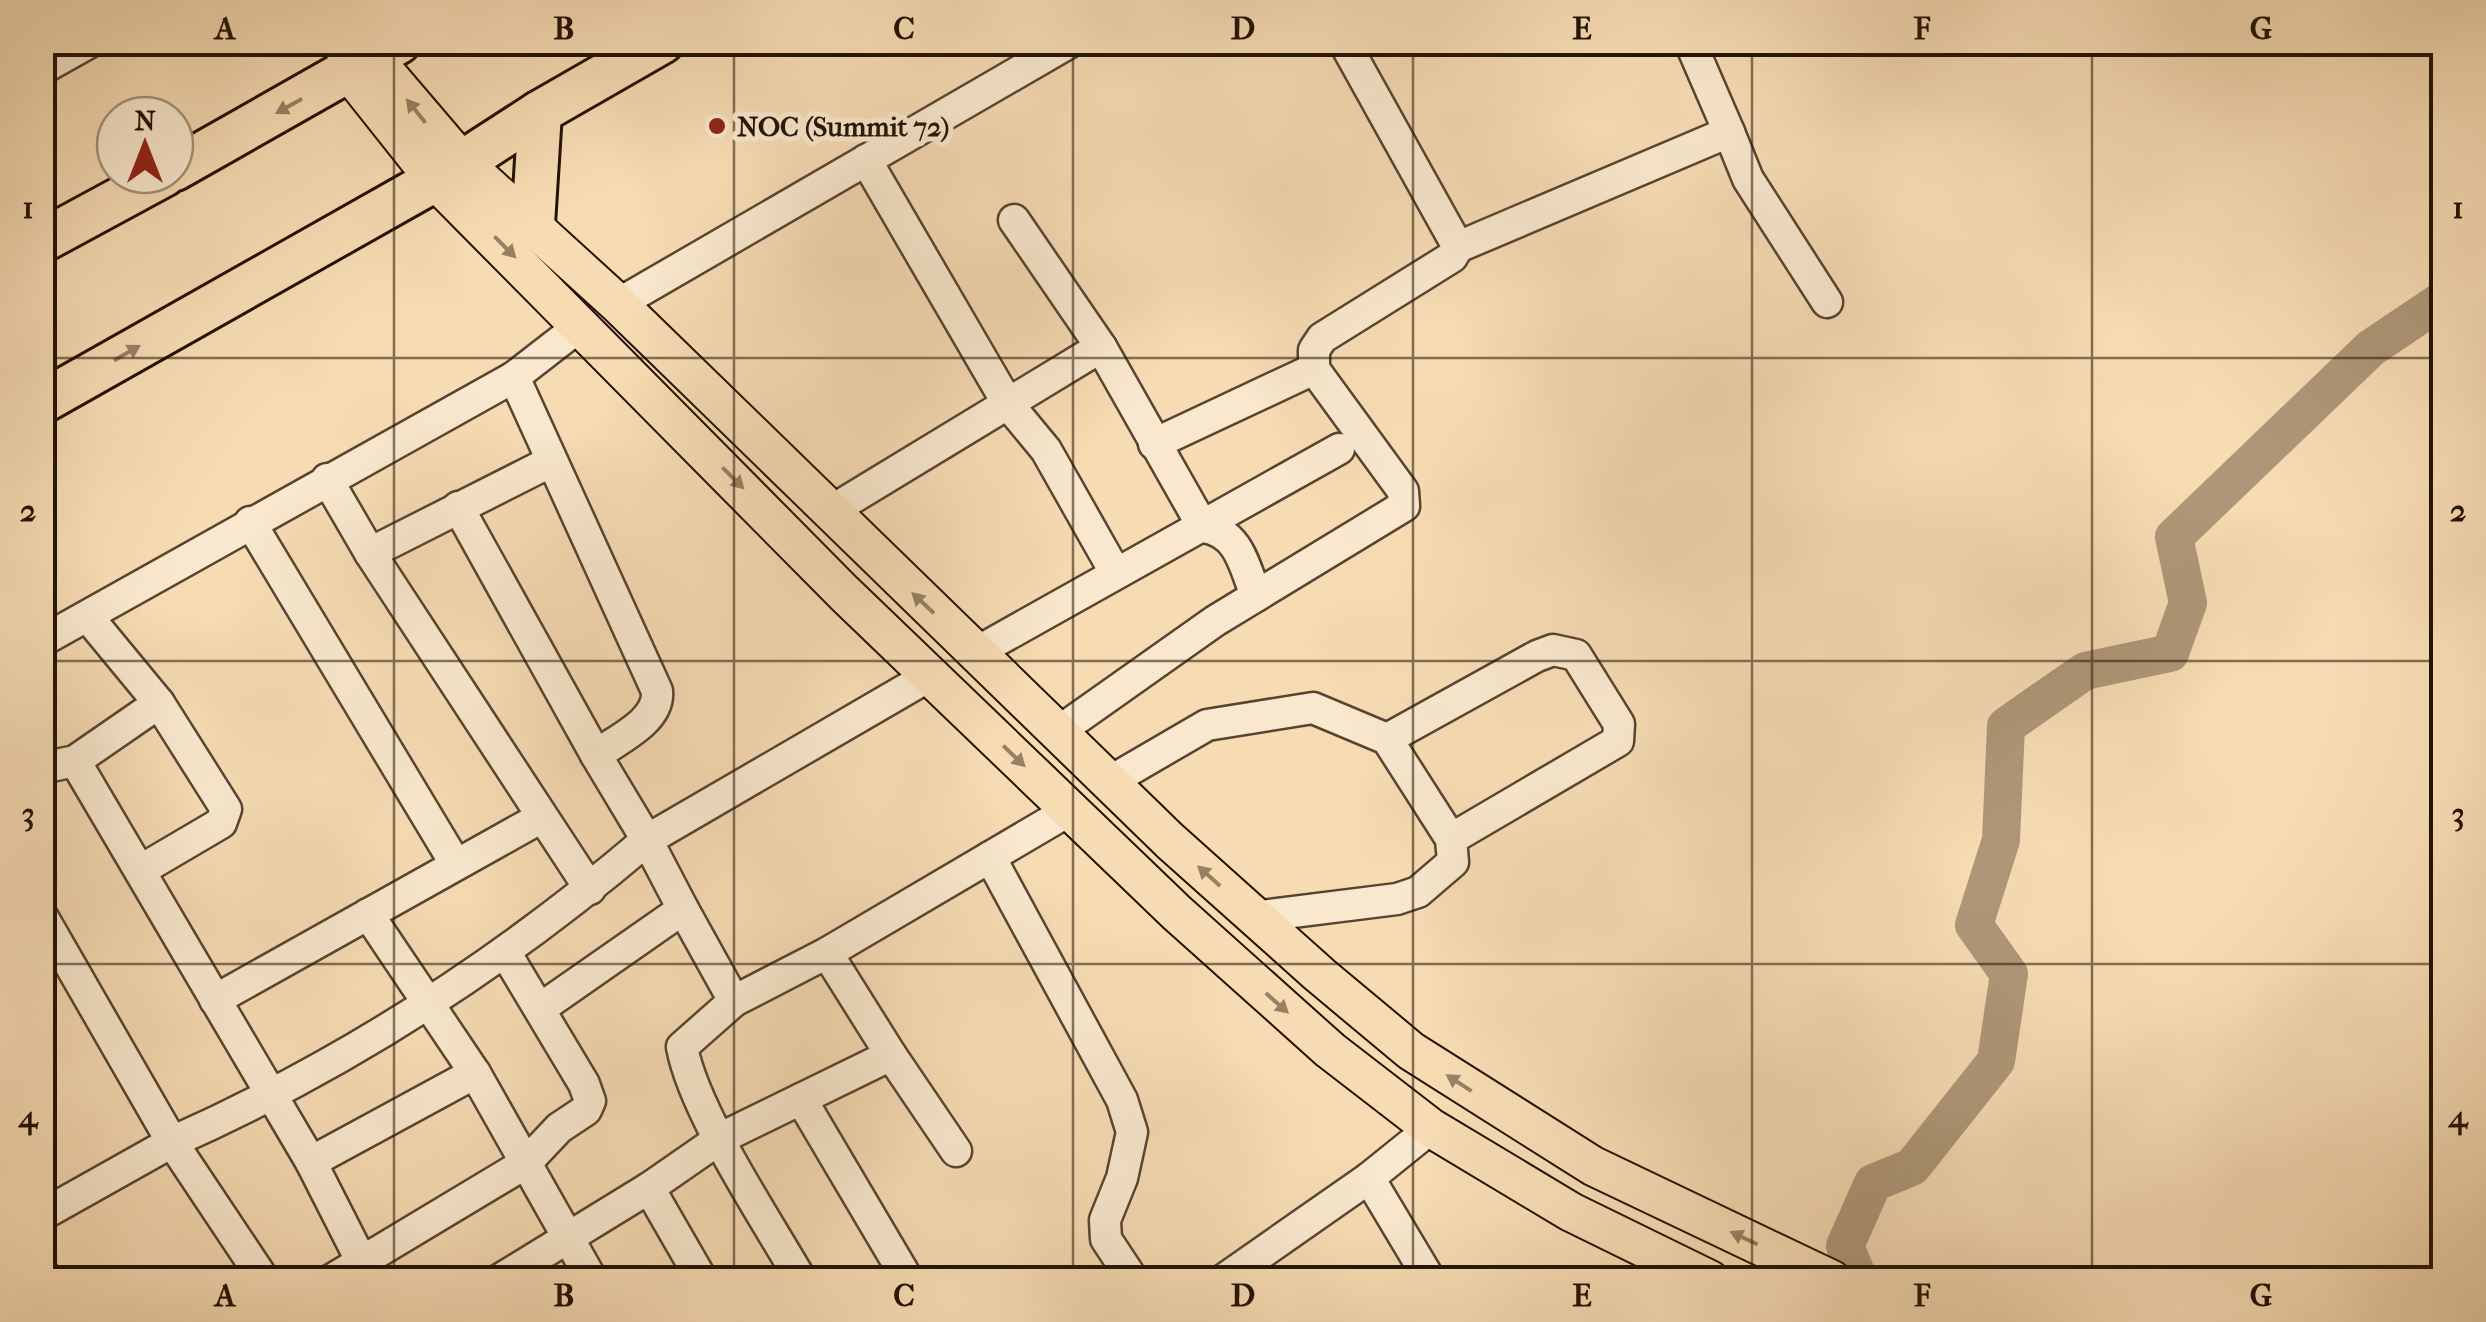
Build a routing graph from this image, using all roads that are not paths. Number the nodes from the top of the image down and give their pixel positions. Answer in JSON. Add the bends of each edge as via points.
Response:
{"nodes":[{"id":1,"x":90,"y":42,"type":"edge"},
{"id":2,"x":662,"y":42,"type":"edge"},
{"id":3,"x":1070,"y":42,"type":"edge"},
{"id":4,"x":1344,"y":42,"type":"edge"},
{"id":5,"x":1690,"y":42,"type":"edge"},
{"id":6,"x":367,"y":52,"type":"edge"},
{"id":7,"x":42,"y":70,"type":"edge"},
{"id":8,"x":540,"y":112,"type":"junction"},
{"id":9,"x":1729,"y":132,"type":"junction"},
{"id":10,"x":195,"y":157,"type":"edge"},
{"id":11,"x":866,"y":160,"type":"junction"},
{"id":12,"x":448,"y":171,"type":"junction"},
{"id":13,"x":127,"y":195,"type":"edge"},
{"id":14,"x":1014,"y":220,"type":"dead end"},
{"id":15,"x":532,"y":224,"type":"junction"},
{"id":16,"x":42,"y":241,"type":"edge"},
{"id":17,"x":1458,"y":247,"type":"junction"},
{"id":18,"x":1827,"y":302,"type":"dead end"},
{"id":19,"x":618,"y":304,"type":"junction"},
{"id":20,"x":581,"y":326,"type":"junction"},
{"id":21,"x":1101,"y":347,"type":"junction"},
{"id":22,"x":1314,"y":368,"type":"junction"},
{"id":23,"x":514,"y":377,"type":"junction"},
{"id":24,"x":42,"y":402,"type":"edge"},
{"id":25,"x":1008,"y":404,"type":"junction"},
{"id":26,"x":1154,"y":444,"type":"junction"},
{"id":27,"x":1339,"y":449,"type":"dead end"},
{"id":28,"x":550,"y":462,"type":"junction"},
{"id":29,"x":328,"y":480,"type":"junction"},
{"id":30,"x":458,"y":507,"type":"junction"},
{"id":31,"x":831,"y":511,"type":"junction"},
{"id":32,"x":250,"y":522,"type":"junction"},
{"id":33,"x":1203,"y":526,"type":"junction"},
{"id":34,"x":370,"y":553,"type":"junction"},
{"id":35,"x":1114,"y":572,"type":"junction"},
{"id":36,"x":1256,"y":596,"type":"junction"},
{"id":37,"x":88,"y":617,"type":"junction"},
{"id":38,"x":42,"y":641,"type":"edge"},
{"id":39,"x":975,"y":653,"type":"junction"},
{"id":40,"x":929,"y":676,"type":"junction"},
{"id":41,"x":1007,"y":685,"type":"junction"},
{"id":42,"x":160,"y":703,"type":"junction"},
{"id":43,"x":973,"y":717,"type":"junction"},
{"id":44,"x":1058,"y":732,"type":"junction"},
{"id":45,"x":1387,"y":739,"type":"junction"},
{"id":46,"x":596,"y":755,"type":"junction"},
{"id":47,"x":75,"y":762,"type":"junction"},
{"id":48,"x":42,"y":768,"type":"edge"},
{"id":49,"x":1109,"y":782,"type":"junction"},
{"id":50,"x":1070,"y":810,"type":"junction"},
{"id":51,"x":542,"y":817,"type":"junction"},
{"id":52,"x":1450,"y":839,"type":"junction"},
{"id":53,"x":648,"y":840,"type":"junction"},
{"id":54,"x":990,"y":858,"type":"junction"},
{"id":55,"x":455,"y":863,"type":"junction"},
{"id":56,"x":140,"y":870,"type":"junction"},
{"id":57,"x":590,"y":889,"type":"junction"},
{"id":58,"x":682,"y":909,"type":"junction"},
{"id":59,"x":368,"y":914,"type":"junction"},
{"id":60,"x":42,"y":916,"type":"edge"},
{"id":61,"x":1254,"y":917,"type":"junction"},
{"id":62,"x":505,"y":952,"type":"junction"},
{"id":63,"x":828,"y":953,"type":"junction"},
{"id":64,"x":215,"y":1000,"type":"junction"},
{"id":65,"x":428,"y":1000,"type":"junction"},
{"id":66,"x":734,"y":1001,"type":"junction"},
{"id":67,"x":542,"y":1008,"type":"junction"},
{"id":68,"x":891,"y":1055,"type":"junction"},
{"id":69,"x":475,"y":1073,"type":"junction"},
{"id":70,"x":271,"y":1098,"type":"junction"},
{"id":71,"x":801,"y":1100,"type":"junction"},
{"id":72,"x":1431,"y":1128,"type":"junction"},
{"id":73,"x":721,"y":1138,"type":"junction"},
{"id":74,"x":172,"y":1142,"type":"junction"},
{"id":75,"x":956,"y":1151,"type":"dead end"},
{"id":76,"x":312,"y":1162,"type":"junction"},
{"id":77,"x":526,"y":1163,"type":"junction"},
{"id":78,"x":1594,"y":1166,"type":"junction"},
{"id":79,"x":1369,"y":1178,"type":"junction"},
{"id":80,"x":649,"y":1188,"type":"junction"},
{"id":81,"x":1572,"y":1212,"type":"junction"},
{"id":82,"x":42,"y":1216,"type":"edge"},
{"id":83,"x":570,"y":1236,"type":"junction"},
{"id":84,"x":42,"y":1272,"type":"edge"},
{"id":85,"x":367,"y":1272,"type":"edge"},
{"id":86,"x":1226,"y":1279,"type":"edge"},
{"id":87,"x":47,"y":1280,"type":"edge"},
{"id":88,"x":264,"y":1280,"type":"edge"},
{"id":89,"x":330,"y":1280,"type":"edge"},
{"id":90,"x":498,"y":1280,"type":"edge"},
{"id":91,"x":592,"y":1280,"type":"edge"},
{"id":92,"x":702,"y":1280,"type":"edge"},
{"id":93,"x":800,"y":1280,"type":"edge"},
{"id":94,"x":908,"y":1280,"type":"edge"},
{"id":95,"x":1134,"y":1280,"type":"edge"},
{"id":96,"x":1430,"y":1280,"type":"edge"},
{"id":97,"x":1710,"y":1280,"type":"edge"},
{"id":98,"x":1832,"y":1280,"type":"edge"}],
"edges":[{"from":1,"to":7,"type":"street"},
{"from":2,"to":8,"type":"highway"},
{"from":3,"to":11,"type":"street"},
{"from":4,"to":17,"type":"street"},
{"from":5,"to":9,"type":"street"},
{"from":6,"to":10,"type":"highway","one_way":true},
{"from":6,"to":12,"type":"main road"},
{"from":8,"to":12,"type":"highway"},
{"from":8,"to":15,"type":"highway"},
{"from":9,"to":17,"type":"street"},
{"from":9,"to":18,"type":"street","via":[[1748,179]]},
{"from":11,"to":19,"type":"street"},
{"from":11,"to":25,"type":"street"},
{"from":12,"to":15,"type":"main road"},
{"from":12,"to":20,"type":"main road","one_way":true},
{"from":24,"to":12,"type":"highway","one_way":true},
{"from":13,"to":16,"type":"highway"},
{"from":14,"to":21,"type":"street"},
{"from":15,"to":19,"type":"main road"},
{"from":17,"to":22,"type":"street","via":[[1452,258],[1322,338]]},
{"from":19,"to":31,"type":"main road"},
{"from":20,"to":23,"type":"street"},
{"from":20,"to":40,"type":"main road","one_way":true},
{"from":21,"to":25,"type":"street"},
{"from":21,"to":26,"type":"street"},
{"from":22,"to":26,"type":"street"},
{"from":22,"to":36,"type":"street","via":[[1406,499]]},
{"from":23,"to":28,"type":"street"},
{"from":23,"to":29,"type":"street"},
{"from":25,"to":31,"type":"street"},
{"from":25,"to":35,"type":"street","via":[[1046,450]]},
{"from":26,"to":33,"type":"street"},
{"from":27,"to":33,"type":"street"},
{"from":28,"to":30,"type":"street"},
{"from":28,"to":46,"type":"street","via":[[657,690],[652,714]]},
{"from":29,"to":32,"type":"street"},
{"from":29,"to":34,"type":"street"},
{"from":30,"to":34,"type":"street"},
{"from":30,"to":46,"type":"street"},
{"from":39,"to":31,"type":"main road","one_way":true},
{"from":32,"to":37,"type":"street"},
{"from":32,"to":55,"type":"street"},
{"from":33,"to":35,"type":"street"},
{"from":33,"to":36,"type":"street","via":[[1222,530],[1235,544]]},
{"from":34,"to":51,"type":"street"},
{"from":35,"to":39,"type":"street"},
{"from":36,"to":44,"type":"street"},
{"from":37,"to":38,"type":"street"},
{"from":37,"to":42,"type":"street"},
{"from":39,"to":41,"type":"main road"},
{"from":40,"to":43,"type":"main road"},
{"from":40,"to":53,"type":"street"},
{"from":41,"to":43,"type":"main road"},
{"from":41,"to":44,"type":"main road"},
{"from":42,"to":47,"type":"street"},
{"from":42,"to":56,"type":"street","via":[[226,814]]},
{"from":43,"to":50,"type":"main road","one_way":true},
{"from":44,"to":49,"type":"main road"},
{"from":45,"to":49,"type":"street","via":[[1313,708],[1288,711],[1207,725]]},
{"from":45,"to":52,"type":"street"},
{"from":45,"to":52,"type":"street","via":[[1538,656],[1553,650],[1576,655],[1618,724],[1618,741]]},
{"from":46,"to":53,"type":"street"},
{"from":47,"to":48,"type":"street"},
{"from":47,"to":56,"type":"street"},
{"from":61,"to":49,"type":"main road","one_way":true},
{"from":50,"to":54,"type":"street"},
{"from":50,"to":72,"type":"main road","one_way":true,"via":[[1330,1050]]},
{"from":51,"to":55,"type":"street"},
{"from":51,"to":57,"type":"street"},
{"from":52,"to":61,"type":"street","via":[[1454,862],[1418,892]]},
{"from":53,"to":57,"type":"street"},
{"from":53,"to":58,"type":"street"},
{"from":54,"to":63,"type":"street"},
{"from":54,"to":95,"type":"street","via":[[1122,1100],[1132,1132],[1105,1220],[1106,1239]]},
{"from":55,"to":59,"type":"street"},
{"from":56,"to":64,"type":"street"},
{"from":57,"to":62,"type":"street"},
{"from":58,"to":66,"type":"street"},
{"from":58,"to":67,"type":"street"},
{"from":59,"to":64,"type":"street"},
{"from":59,"to":65,"type":"street"},
{"from":60,"to":74,"type":"street"},
{"from":78,"to":61,"type":"main road","one_way":true,"via":[[1411,1051]]},
{"from":62,"to":65,"type":"street"},
{"from":62,"to":67,"type":"street"},
{"from":63,"to":66,"type":"street"},
{"from":63,"to":68,"type":"street"},
{"from":64,"to":70,"type":"street"},
{"from":65,"to":69,"type":"street"},
{"from":65,"to":70,"type":"street"},
{"from":66,"to":73,"type":"street","via":[[682,1047]]},
{"from":67,"to":77,"type":"street","via":[[590,1101]]},
{"from":68,"to":71,"type":"street"},
{"from":68,"to":75,"type":"street"},
{"from":69,"to":76,"type":"street"},
{"from":69,"to":77,"type":"street"},
{"from":70,"to":74,"type":"street"},
{"from":70,"to":76,"type":"street"},
{"from":71,"to":73,"type":"street"},
{"from":71,"to":94,"type":"street"},
{"from":72,"to":79,"type":"street"},
{"from":72,"to":81,"type":"main road"},
{"from":73,"to":80,"type":"street"},
{"from":73,"to":93,"type":"street"},
{"from":74,"to":82,"type":"street"},
{"from":74,"to":88,"type":"street"},
{"from":76,"to":85,"type":"street"},
{"from":77,"to":83,"type":"street"},
{"from":77,"to":85,"type":"street"},
{"from":78,"to":81,"type":"main road"},
{"from":98,"to":78,"type":"main road","one_way":true},
{"from":79,"to":86,"type":"street"},
{"from":79,"to":96,"type":"street"},
{"from":80,"to":83,"type":"street"},
{"from":80,"to":92,"type":"street"},
{"from":81,"to":97,"type":"main road"},
{"from":83,"to":90,"type":"street"},
{"from":83,"to":91,"type":"street"},
{"from":84,"to":87,"type":"street"},
{"from":85,"to":89,"type":"street"}]}
